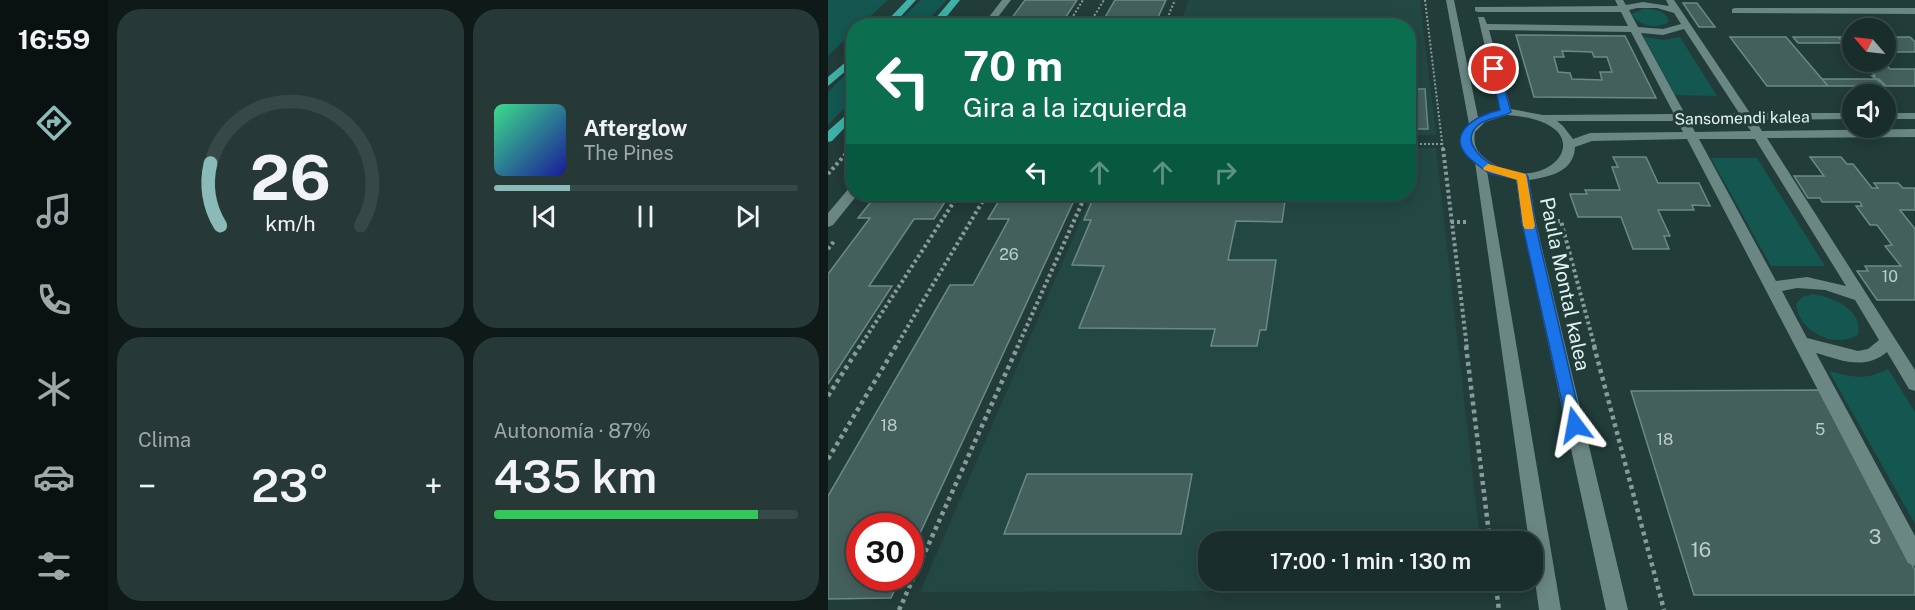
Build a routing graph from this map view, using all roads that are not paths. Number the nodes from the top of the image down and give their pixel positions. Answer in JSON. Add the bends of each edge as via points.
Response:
{"nodes":[{"id":1,"x":912,"y":0,"type":"edge"},
{"id":2,"x":956,"y":0,"type":"edge"},
{"id":3,"x":1007,"y":0,"type":"edge"},
{"id":4,"x":1450,"y":0,"type":"edge"},
{"id":5,"x":1477,"y":4,"type":"edge"},
{"id":6,"x":1621,"y":4,"type":"edge"},
{"id":7,"x":1673,"y":5,"type":"edge"},
{"id":8,"x":1735,"y":10,"type":"dead end"},
{"id":9,"x":1915,"y":11,"type":"edge"},
{"id":10,"x":894,"y":18,"type":"edge"},
{"id":11,"x":940,"y":18,"type":"edge"},
{"id":12,"x":992,"y":18,"type":"edge"},
{"id":13,"x":1686,"y":25,"type":"junction"},
{"id":14,"x":1483,"y":27,"type":"junction"},
{"id":15,"x":1634,"y":28,"type":"junction"},
{"id":16,"x":846,"y":66,"type":"edge"},
{"id":17,"x":828,"y":83,"type":"edge"},
{"id":18,"x":1506,"y":112,"type":"junction"},
{"id":19,"x":1681,"y":116,"type":"junction"},
{"id":20,"x":1746,"y":116,"type":"junction"},
{"id":21,"x":1842,"y":116,"type":"edge"},
{"id":22,"x":1896,"y":116,"type":"edge"},
{"id":23,"x":1915,"y":116,"type":"edge"},
{"id":24,"x":1543,"y":118,"type":"junction"},
{"id":25,"x":846,"y":119,"type":"edge"},
{"id":26,"x":1474,"y":123,"type":"junction"},
{"id":27,"x":1915,"y":133,"type":"edge"},
{"id":28,"x":1759,"y":135,"type":"junction"},
{"id":29,"x":1692,"y":136,"type":"junction"},
{"id":30,"x":828,"y":138,"type":"edge"},
{"id":31,"x":1570,"y":145,"type":"junction"},
{"id":32,"x":1480,"y":163,"type":"junction"},
{"id":33,"x":1522,"y":177,"type":"junction"},
{"id":34,"x":846,"y":200,"type":"edge"},
{"id":35,"x":828,"y":222,"type":"edge"},
{"id":36,"x":1772,"y":288,"type":"junction"},
{"id":37,"x":1859,"y":296,"type":"junction"},
{"id":38,"x":1888,"y":342,"type":"junction"},
{"id":39,"x":1801,"y":343,"type":"junction"},
{"id":40,"x":1915,"y":384,"type":"edge"},
{"id":41,"x":1915,"y":556,"type":"edge"},
{"id":42,"x":1550,"y":610,"type":"edge"},
{"id":43,"x":1617,"y":610,"type":"edge"}],
"edges":[{"from":1,"to":10,"type":"main road"},
{"from":2,"to":11,"type":"main road"},
{"from":3,"to":12,"type":"street"},
{"from":4,"to":26,"type":"street"},
{"from":5,"to":6,"type":"street"},
{"from":5,"to":14,"type":"street"},
{"from":6,"to":7,"type":"street"},
{"from":6,"to":15,"type":"street"},
{"from":7,"to":13,"type":"street"},
{"from":8,"to":9,"type":"street"},
{"from":13,"to":15,"type":"street","via":[[1663,32]]},
{"from":13,"to":20,"type":"street"},
{"from":14,"to":15,"type":"street"},
{"from":14,"to":18,"type":"street"},
{"from":15,"to":19,"type":"street"},
{"from":16,"to":17,"type":"main road"},
{"from":18,"to":24,"type":"street"},
{"from":18,"to":26,"type":"street","via":[[1488,115]]},
{"from":19,"to":20,"type":"street","name":"Sansomendi kalea"},
{"from":19,"to":24,"type":"street","name":"Sansomendi kalea"},
{"from":19,"to":29,"type":"street"},
{"from":20,"to":21,"type":"street","name":"Sansomendi kalea"},
{"from":20,"to":28,"type":"street"},
{"from":22,"to":23,"type":"street"},
{"from":24,"to":31,"type":"street","via":[[1561,130]]},
{"from":25,"to":30,"type":"main road"},
{"from":26,"to":32,"type":"street","via":[[1466,133],[1466,145]]},
{"from":27,"to":28,"type":"street","name":"Sansomendi kalea"},
{"from":28,"to":29,"type":"street","name":"Sansomendi kalea"},
{"from":28,"to":37,"type":"street"},
{"from":29,"to":31,"type":"street","name":"Sansomendi kalea","via":[[1590,137]]},
{"from":29,"to":36,"type":"street"},
{"from":31,"to":33,"type":"street","via":[[1569,157],[1559,168],[1543,175]]},
{"from":32,"to":33,"type":"street"},
{"from":32,"to":42,"type":"street"},
{"from":33,"to":43,"type":"street","name":"Paula Montal kalea","via":[[1528,223]]},
{"from":34,"to":35,"type":"street"},
{"from":36,"to":37,"type":"street","via":[[1806,281]]},
{"from":36,"to":39,"type":"street"},
{"from":37,"to":38,"type":"street"},
{"from":38,"to":39,"type":"street","via":[[1873,354],[1858,357]]},
{"from":38,"to":40,"type":"street"},
{"from":39,"to":41,"type":"street"}]}
